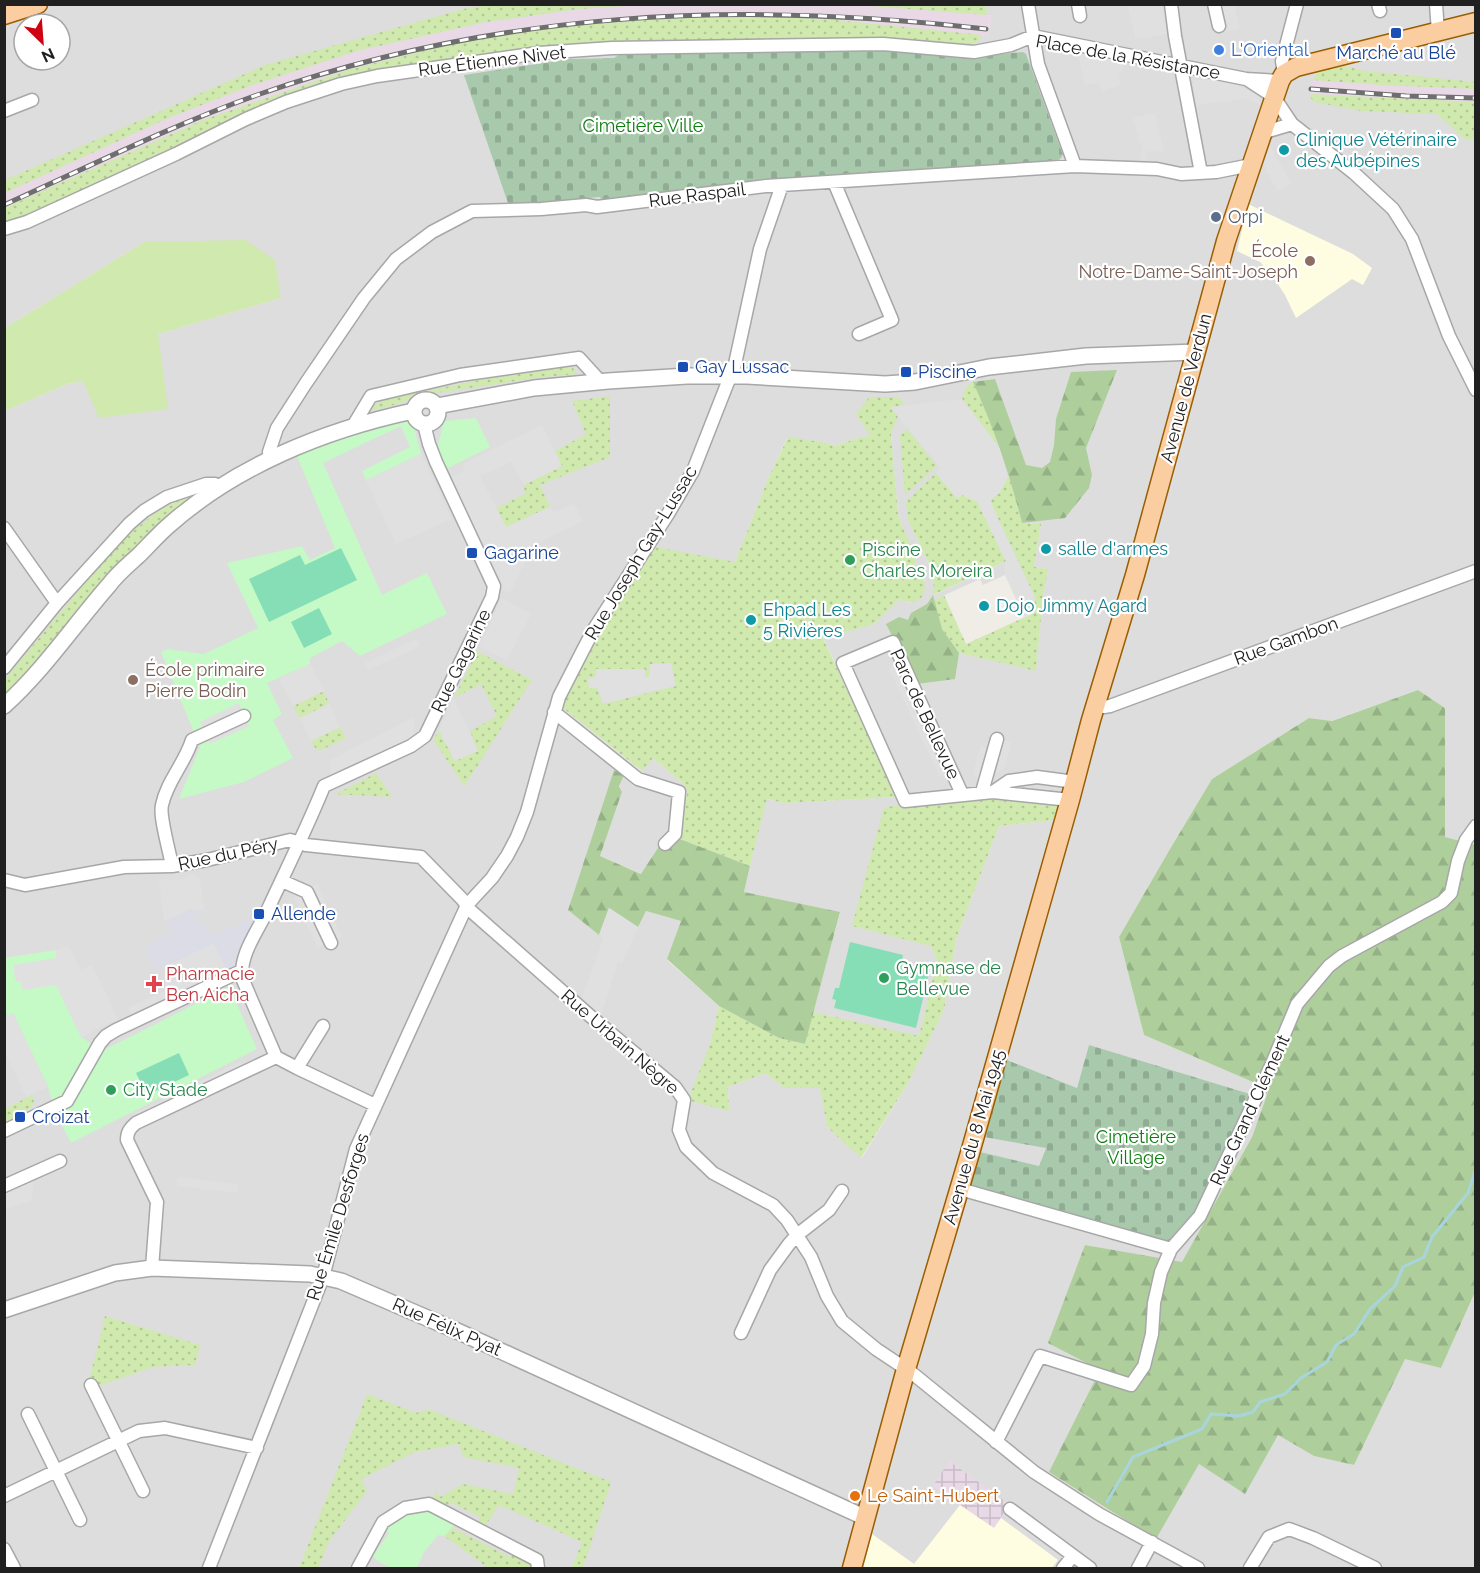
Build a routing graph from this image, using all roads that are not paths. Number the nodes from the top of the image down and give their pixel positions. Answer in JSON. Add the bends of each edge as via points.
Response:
{"nodes":[{"id":1,"x":38,"y":4,"type":"edge"},
{"id":2,"x":1028,"y":4,"type":"edge"},
{"id":3,"x":1171,"y":4,"type":"edge"},
{"id":4,"x":1214,"y":4,"type":"edge"},
{"id":5,"x":1297,"y":4,"type":"edge"},
{"id":6,"x":1436,"y":4,"type":"edge"},
{"id":7,"x":4,"y":15,"type":"edge"},
{"id":8,"x":1476,"y":22,"type":"edge"},
{"id":9,"x":1219,"y":26,"type":"dead end"},
{"id":10,"x":1438,"y":32,"type":"junction"},
{"id":11,"x":1033,"y":36,"type":"junction"},
{"id":12,"x":1011,"y":45,"type":"joint"},
{"id":13,"x":1182,"y":66,"type":"junction"},
{"id":14,"x":1279,"y":84,"type":"junction"},
{"id":15,"x":32,"y":99,"type":"dead end"},
{"id":16,"x":4,"y":111,"type":"edge"},
{"id":17,"x":1292,"y":124,"type":"junction"},
{"id":18,"x":1262,"y":133,"type":"junction"},
{"id":19,"x":1251,"y":165,"type":"junction"},
{"id":20,"x":1075,"y":166,"type":"junction"},
{"id":21,"x":1201,"y":173,"type":"junction"},
{"id":22,"x":834,"y":182,"type":"junction"},
{"id":23,"x":782,"y":185,"type":"junction"},
{"id":24,"x":4,"y":229,"type":"edge"},
{"id":25,"x":858,"y":334,"type":"dead end"},
{"id":26,"x":1196,"y":352,"type":"junction"},
{"id":27,"x":731,"y":376,"type":"junction"},
{"id":28,"x":600,"y":381,"type":"junction"},
{"id":29,"x":1476,"y":390,"type":"edge"},
{"id":30,"x":436,"y":406,"type":"junction"},
{"id":31,"x":413,"y":411,"type":"junction"},
{"id":32,"x":424,"y":424,"type":"junction"},
{"id":33,"x":353,"y":426,"type":"junction"},
{"id":34,"x":270,"y":459,"type":"junction"},
{"id":35,"x":221,"y":487,"type":"junction"},
{"id":36,"x":4,"y":528,"type":"edge"},
{"id":37,"x":1476,"y":571,"type":"edge"},
{"id":38,"x":57,"y":603,"type":"junction"},
{"id":39,"x":4,"y":668,"type":"edge"},
{"id":40,"x":1096,"y":705,"type":"junction"},
{"id":41,"x":4,"y":706,"type":"edge"},
{"id":42,"x":554,"y":712,"type":"junction"},
{"id":43,"x":244,"y":716,"type":"dead end"},
{"id":44,"x":998,"y":739,"type":"dead end"},
{"id":45,"x":1075,"y":782,"type":"junction"},
{"id":46,"x":988,"y":792,"type":"junction"},
{"id":47,"x":962,"y":795,"type":"junction"},
{"id":48,"x":1070,"y":800,"type":"junction"},
{"id":49,"x":1476,"y":826,"type":"edge"},
{"id":50,"x":298,"y":843,"type":"junction"},
{"id":51,"x":665,"y":844,"type":"dead end"},
{"id":52,"x":172,"y":867,"type":"junction"},
{"id":53,"x":4,"y":880,"type":"edge"},
{"id":54,"x":282,"y":880,"type":"junction"},
{"id":55,"x":467,"y":905,"type":"junction"},
{"id":56,"x":331,"y":943,"type":"dead end"},
{"id":57,"x":242,"y":972,"type":"junction"},
{"id":58,"x":323,"y":1026,"type":"dead end"},
{"id":59,"x":276,"y":1057,"type":"junction"},
{"id":60,"x":297,"y":1068,"type":"junction"},
{"id":61,"x":375,"y":1105,"type":"junction"},
{"id":62,"x":4,"y":1131,"type":"edge"},
{"id":63,"x":60,"y":1161,"type":"dead end"},
{"id":64,"x":4,"y":1186,"type":"edge"},
{"id":65,"x":960,"y":1189,"type":"junction"},
{"id":66,"x":842,"y":1191,"type":"dead end"},
{"id":67,"x":797,"y":1235,"type":"junction"},
{"id":68,"x":1171,"y":1250,"type":"junction"},
{"id":69,"x":152,"y":1268,"type":"junction"},
{"id":70,"x":323,"y":1277,"type":"junction"},
{"id":71,"x":4,"y":1310,"type":"edge"},
{"id":72,"x":741,"y":1333,"type":"dead end"},
{"id":73,"x":906,"y":1369,"type":"junction"},
{"id":74,"x":91,"y":1385,"type":"dead end"},
{"id":75,"x":28,"y":1414,"type":"dead end"},
{"id":76,"x":118,"y":1442,"type":"junction"},
{"id":77,"x":996,"y":1442,"type":"junction"},
{"id":78,"x":257,"y":1448,"type":"junction"},
{"id":79,"x":55,"y":1472,"type":"junction"},
{"id":80,"x":143,"y":1491,"type":"dead end"},
{"id":81,"x":4,"y":1496,"type":"edge"},
{"id":82,"x":1010,"y":1509,"type":"dead end"},
{"id":83,"x":866,"y":1518,"type":"junction"},
{"id":84,"x":80,"y":1520,"type":"dead end"},
{"id":85,"x":1152,"y":1542,"type":"junction"},
{"id":86,"x":4,"y":1549,"type":"edge"},
{"id":87,"x":1073,"y":1556,"type":"junction"},
{"id":88,"x":14,"y":1569,"type":"edge"},
{"id":89,"x":209,"y":1569,"type":"edge"},
{"id":90,"x":358,"y":1569,"type":"edge"},
{"id":91,"x":538,"y":1569,"type":"edge"},
{"id":92,"x":852,"y":1569,"type":"edge"},
{"id":93,"x":1063,"y":1569,"type":"edge"},
{"id":94,"x":1090,"y":1569,"type":"edge"},
{"id":95,"x":1138,"y":1569,"type":"edge"},
{"id":96,"x":1198,"y":1569,"type":"edge"},
{"id":97,"x":1250,"y":1569,"type":"edge"},
{"id":98,"x":1375,"y":1569,"type":"edge"}],
"edges":[{"from":1,"to":7,"type":"main road"},
{"from":2,"to":11,"type":"street"},
{"from":3,"to":13,"type":"street"},
{"from":4,"to":9,"type":"street"},
{"from":5,"to":14,"type":"street"},
{"from":6,"to":10,"type":"street"},
{"from":8,"to":10,"type":"main road"},
{"from":10,"to":14,"type":"main road","via":[[1296,67]]},
{"from":11,"to":12,"type":"street","name":"Place de la Résistance"},
{"from":11,"to":13,"type":"street","name":"Place de la Résistance"},
{"from":11,"to":20,"type":"street","via":[[1038,64]]},
{"from":12,"to":24,"type":"street","name":"Rue Étienne Nivet","via":[[974,52],[883,44],[612,48],[539,53],[377,76],[286,102],[27,222]]},
{"from":13,"to":14,"type":"street","name":"Place de la Résistance"},
{"from":13,"to":21,"type":"street"},
{"from":14,"to":17,"type":"street"},
{"from":14,"to":18,"type":"main road","name":"Avenue de Verdun"},
{"from":15,"to":16,"type":"street"},
{"from":17,"to":18,"type":"street"},
{"from":17,"to":29,"type":"street","via":[[1354,172],[1393,209],[1412,239],[1449,336]]},
{"from":18,"to":19,"type":"main road","name":"Avenue de Verdun"},
{"from":19,"to":21,"type":"street","name":"Rue Raspail"},
{"from":19,"to":26,"type":"main road","name":"Avenue de Verdun"},
{"from":20,"to":21,"type":"street","name":"Rue Raspail"},
{"from":20,"to":22,"type":"street","name":"Rue Raspail"},
{"from":22,"to":23,"type":"street","name":"Rue Raspail"},
{"from":22,"to":25,"type":"street","via":[[892,320]]},
{"from":23,"to":27,"type":"street","name":"Rue Joseph Gay-Lussac","via":[[760,249]]},
{"from":23,"to":34,"type":"street","name":"Rue Raspail","via":[[597,207],[472,211],[432,232],[396,259],[364,298],[278,428]]},
{"from":26,"to":27,"type":"street","via":[[1086,356],[885,384]]},
{"from":26,"to":40,"type":"main road","name":"Avenue de Verdun"},
{"from":27,"to":28,"type":"street"},
{"from":27,"to":42,"type":"street","name":"Rue Joseph Gay-Lussac","via":[[693,471],[594,629]]},
{"from":28,"to":30,"type":"street","via":[[534,388]]},
{"from":28,"to":33,"type":"street","via":[[579,358],[460,375],[372,396]]},
{"from":30,"to":31,"type":"street","via":[[421,400]]},
{"from":30,"to":32,"type":"street","via":[[436,418]]},
{"from":31,"to":32,"type":"street","via":[[415,419]]},
{"from":31,"to":33,"type":"street"},
{"from":32,"to":50,"type":"street","name":"Rue Gagarine","via":[[436,462],[494,586],[492,597],[425,736],[324,786]]},
{"from":33,"to":34,"type":"street"},
{"from":34,"to":35,"type":"street"},
{"from":35,"to":38,"type":"street","via":[[207,484],[166,497],[144,511]]},
{"from":35,"to":41,"type":"street","via":[[168,526],[110,583],[40,669]]},
{"from":36,"to":38,"type":"street"},
{"from":37,"to":40,"type":"street","name":"Rue Gambon","via":[[1110,706]]},
{"from":38,"to":39,"type":"street"},
{"from":40,"to":45,"type":"main road","name":"Avenue du 8 Mai 1945"},
{"from":42,"to":51,"type":"street","via":[[638,779],[679,792],[675,834]]},
{"from":42,"to":55,"type":"street","name":"Rue Joseph Gay-Lussac","via":[[517,837],[492,878]]},
{"from":43,"to":52,"type":"street","via":[[192,740],[170,781],[161,807]]},
{"from":44,"to":46,"type":"street","name":"Parc de Bellevue"},
{"from":45,"to":46,"type":"street","name":"Parc de Bellevue","via":[[1037,777],[1009,781]]},
{"from":45,"to":48,"type":"main road","name":"Avenue du 8 Mai 1945"},
{"from":46,"to":47,"type":"street","name":"Parc de Bellevue"},
{"from":46,"to":48,"type":"street","name":"Parc de Bellevue"},
{"from":47,"to":47,"type":"street","name":"Parc de Bellevue","via":[[905,801],[843,663],[893,642]]},
{"from":48,"to":65,"type":"main road","name":"Avenue du 8 Mai 1945"},
{"from":49,"to":68,"type":"street","name":"Rue Grand Clément","via":[[1458,861],[1451,892],[1442,902],[1342,956],[1297,1004],[1200,1216]]},
{"from":50,"to":52,"type":"street","name":"Rue du Péry","via":[[290,840]]},
{"from":50,"to":54,"type":"street","name":"Rue Gagarine"},
{"from":50,"to":55,"type":"street","name":"Rue du Péry","via":[[421,857]]},
{"from":52,"to":53,"type":"street","name":"Rue du Péry","via":[[124,867],[25,885]]},
{"from":54,"to":56,"type":"street","via":[[307,892]]},
{"from":54,"to":57,"type":"street","name":"Rue Gagarine","via":[[244,957]]},
{"from":55,"to":61,"type":"street","name":"Rue Émile Desforges"},
{"from":55,"to":67,"type":"street","name":"Rue Urbain Nègre","via":[[675,1087],[684,1100],[679,1130],[686,1147],[713,1173],[773,1205]]},
{"from":57,"to":59,"type":"street"},
{"from":57,"to":62,"type":"street","via":[[106,1036],[67,1101]]},
{"from":58,"to":60,"type":"street"},
{"from":59,"to":60,"type":"street"},
{"from":59,"to":69,"type":"street","via":[[136,1123],[128,1131],[127,1140],[157,1202]]},
{"from":60,"to":61,"type":"street"},
{"from":61,"to":70,"type":"street","name":"Rue Émile Desforges","via":[[356,1149]]},
{"from":63,"to":64,"type":"street"},
{"from":65,"to":68,"type":"street"},
{"from":65,"to":73,"type":"main road","name":"Avenue du 8 Mai 1945"},
{"from":66,"to":67,"type":"street","via":[[829,1210]]},
{"from":67,"to":72,"type":"street","via":[[770,1270]]},
{"from":67,"to":73,"type":"street","name":"Rue Urbain Nègre","via":[[842,1321]]},
{"from":68,"to":77,"type":"street","name":"Rue Grand Clément","via":[[1161,1272],[1144,1366],[1131,1385],[1040,1356]]},
{"from":69,"to":70,"type":"street","name":"Rue Félix Pyat"},
{"from":69,"to":71,"type":"street","name":"Rue Félix Pyat","via":[[115,1273]]},
{"from":70,"to":78,"type":"street","name":"Rue Émile Desforges"},
{"from":70,"to":83,"type":"street","name":"Rue Félix Pyat","via":[[455,1330]]},
{"from":73,"to":77,"type":"street","name":"Rue Urbain Nègre"},
{"from":73,"to":83,"type":"main road","name":"Avenue du 8 Mai 1945"},
{"from":74,"to":76,"type":"street"},
{"from":75,"to":79,"type":"street"},
{"from":76,"to":78,"type":"street","via":[[139,1431],[165,1428]]},
{"from":76,"to":79,"type":"street"},
{"from":76,"to":80,"type":"street"},
{"from":77,"to":85,"type":"street","name":"Rue Urbain Nègre","via":[[1089,1508]]},
{"from":78,"to":89,"type":"street","name":"Rue Émile Desforges"},
{"from":79,"to":81,"type":"street"},
{"from":79,"to":84,"type":"street"},
{"from":82,"to":87,"type":"street"},
{"from":83,"to":92,"type":"main road","name":"Avenue du 8 Mai 1945"},
{"from":85,"to":95,"type":"street"},
{"from":85,"to":96,"type":"street","name":"Rue Urbain Nègre"},
{"from":86,"to":88,"type":"street"},
{"from":87,"to":93,"type":"street"},
{"from":87,"to":94,"type":"street"},
{"from":90,"to":91,"type":"street","via":[[383,1522],[405,1508],[429,1504],[537,1560]]},
{"from":97,"to":98,"type":"street","via":[[1269,1537],[1289,1529]]}]}
